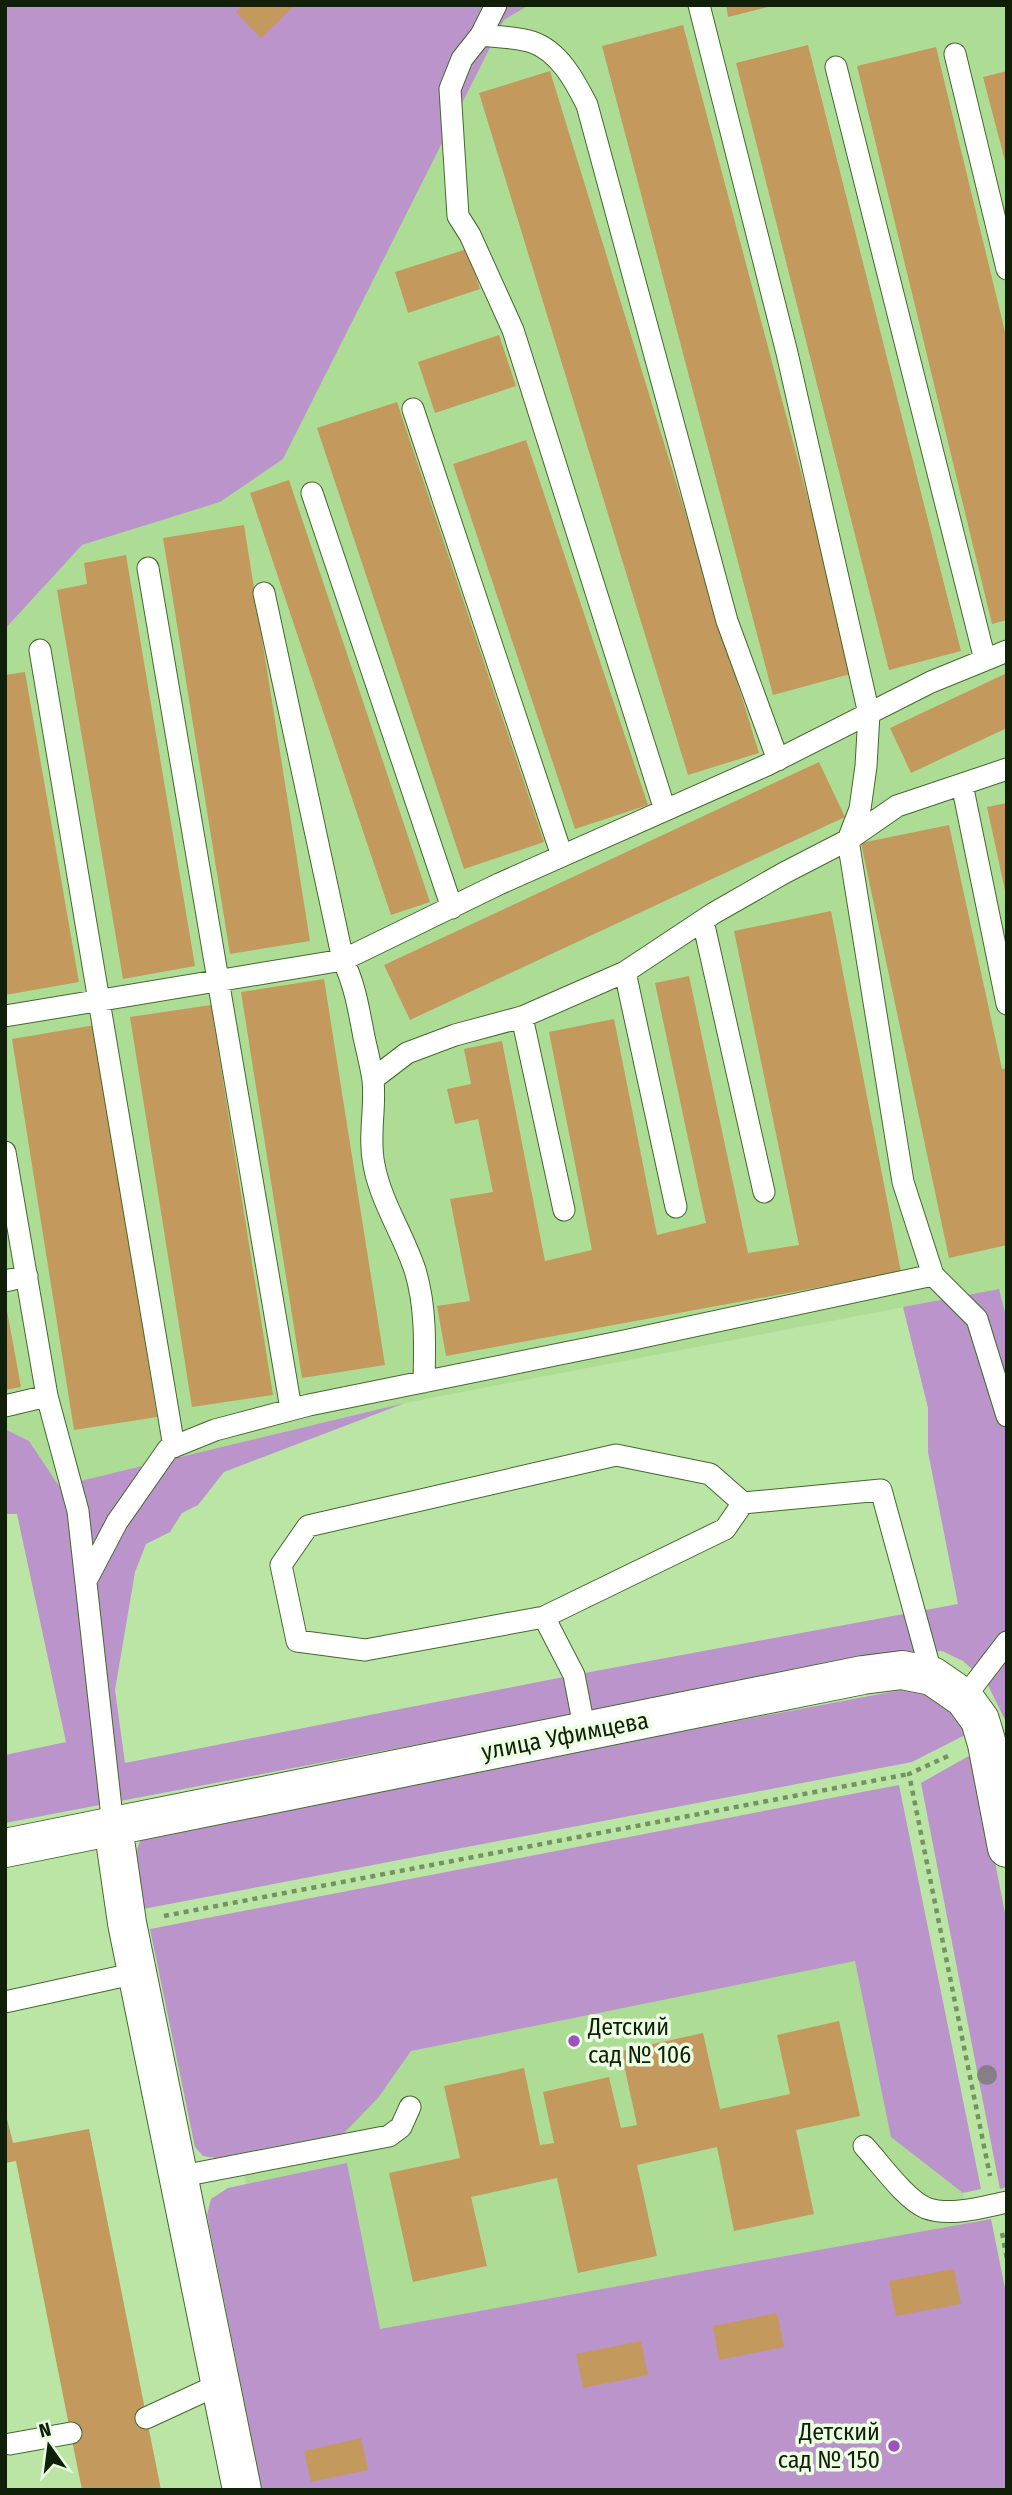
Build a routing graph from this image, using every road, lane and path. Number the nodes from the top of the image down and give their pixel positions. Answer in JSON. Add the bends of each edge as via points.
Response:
{"nodes":[{"id":1,"x":496,"y":5,"type":"edge"},
{"id":2,"x":699,"y":5,"type":"edge"},
{"id":3,"x":481,"y":36,"type":"junction"},
{"id":4,"x":954,"y":54,"type":"dead end"},
{"id":5,"x":836,"y":66,"type":"dead end"},
{"id":6,"x":1007,"y":269,"type":"edge"},
{"id":7,"x":414,"y":409,"type":"dead end"},
{"id":8,"x":312,"y":493,"type":"dead end"},
{"id":9,"x":148,"y":568,"type":"dead end"},
{"id":10,"x":264,"y":593,"type":"dead end"},
{"id":11,"x":40,"y":650,"type":"dead end"},
{"id":12,"x":1007,"y":651,"type":"edge"},
{"id":13,"x":985,"y":660,"type":"junction"},
{"id":14,"x":869,"y":714,"type":"junction"},
{"id":15,"x":778,"y":760,"type":"junction"},
{"id":16,"x":1007,"y":769,"type":"edge"},
{"id":17,"x":962,"y":784,"type":"junction"},
{"id":18,"x":665,"y":810,"type":"junction"},
{"id":19,"x":848,"y":840,"type":"junction"},
{"id":20,"x":562,"y":856,"type":"junction"},
{"id":21,"x":452,"y":908,"type":"junction"},
{"id":22,"x":703,"y":921,"type":"junction"},
{"id":23,"x":344,"y":960,"type":"junction"},
{"id":24,"x":625,"y":972,"type":"junction"},
{"id":25,"x":218,"y":981,"type":"junction"},
{"id":26,"x":99,"y":1001,"type":"junction"},
{"id":27,"x":1007,"y":1004,"type":"edge"},
{"id":28,"x":5,"y":1016,"type":"edge"},
{"id":29,"x":522,"y":1017,"type":"junction"},
{"id":30,"x":373,"y":1079,"type":"junction"},
{"id":31,"x":5,"y":1152,"type":"edge"},
{"id":32,"x":764,"y":1192,"type":"dead end"},
{"id":33,"x":676,"y":1207,"type":"dead end"},
{"id":34,"x":564,"y":1210,"type":"dead end"},
{"id":35,"x":933,"y":1275,"type":"junction"},
{"id":36,"x":27,"y":1276,"type":"junction"},
{"id":37,"x":5,"y":1281,"type":"edge"},
{"id":38,"x":424,"y":1381,"type":"junction"},
{"id":39,"x":47,"y":1396,"type":"junction"},
{"id":40,"x":5,"y":1406,"type":"edge"},
{"id":41,"x":291,"y":1409,"type":"junction"},
{"id":42,"x":1007,"y":1416,"type":"edge"},
{"id":43,"x":174,"y":1447,"type":"junction"},
{"id":44,"x":743,"y":1503,"type":"junction"},
{"id":45,"x":86,"y":1581,"type":"junction"},
{"id":46,"x":544,"y":1617,"type":"junction"},
{"id":47,"x":1007,"y":1642,"type":"edge"},
{"id":48,"x":932,"y":1676,"type":"junction"},
{"id":49,"x":964,"y":1698,"type":"junction"},
{"id":50,"x":585,"y":1732,"type":"junction"},
{"id":51,"x":987,"y":1744,"type":"junction"},
{"id":52,"x":909,"y":1774,"type":"junction"},
{"id":53,"x":113,"y":1826,"type":"junction"},
{"id":54,"x":5,"y":1848,"type":"edge"},
{"id":55,"x":1007,"y":1848,"type":"edge"},
{"id":56,"x":127,"y":1923,"type":"junction"},
{"id":57,"x":137,"y":1973,"type":"junction"},
{"id":58,"x":5,"y":2002,"type":"edge"},
{"id":59,"x":411,"y":2107,"type":"dead end"},
{"id":60,"x":864,"y":2146,"type":"dead end"},
{"id":61,"x":177,"y":2177,"type":"junction"},
{"id":62,"x":1001,"y":2203,"type":"edge"},
{"id":63,"x":1007,"y":2259,"type":"edge"},
{"id":64,"x":222,"y":2383,"type":"junction"},
{"id":65,"x":146,"y":2418,"type":"dead end"},
{"id":66,"x":71,"y":2433,"type":"dead end"},
{"id":67,"x":10,"y":2444,"type":"dead end"},
{"id":68,"x":242,"y":2490,"type":"edge"}],
"edges":[{"from":1,"to":3,"type":"lane"},
{"from":2,"to":14,"type":"lane","via":[[787,354]]},
{"from":3,"to":15,"type":"lane","via":[[532,42],[550,53],[573,76],[587,105],[727,621]]},
{"from":3,"to":18,"type":"lane","via":[[462,60],[450,89],[458,216],[513,330]]},
{"from":4,"to":6,"type":"lane"},
{"from":5,"to":13,"type":"lane"},
{"from":7,"to":20,"type":"lane"},
{"from":8,"to":21,"type":"lane"},
{"from":9,"to":25,"type":"lane"},
{"from":10,"to":23,"type":"lane"},
{"from":11,"to":26,"type":"lane"},
{"from":12,"to":13,"type":"lane"},
{"from":13,"to":14,"type":"lane"},
{"from":14,"to":15,"type":"lane"},
{"from":14,"to":19,"type":"lane","via":[[860,809]]},
{"from":15,"to":18,"type":"lane"},
{"from":16,"to":17,"type":"lane"},
{"from":17,"to":19,"type":"lane","via":[[897,806]]},
{"from":17,"to":27,"type":"lane"},
{"from":18,"to":20,"type":"lane"},
{"from":19,"to":22,"type":"lane"},
{"from":19,"to":35,"type":"lane","via":[[903,1182]]},
{"from":20,"to":21,"type":"lane"},
{"from":21,"to":23,"type":"lane"},
{"from":22,"to":24,"type":"lane"},
{"from":22,"to":32,"type":"lane"},
{"from":23,"to":25,"type":"lane"},
{"from":23,"to":30,"type":"lane"},
{"from":24,"to":29,"type":"lane"},
{"from":24,"to":33,"type":"lane"},
{"from":25,"to":26,"type":"lane"},
{"from":25,"to":41,"type":"lane"},
{"from":26,"to":28,"type":"lane"},
{"from":26,"to":43,"type":"lane"},
{"from":29,"to":30,"type":"lane","via":[[407,1053]]},
{"from":29,"to":34,"type":"lane"},
{"from":30,"to":38,"type":"lane","via":[[370,1141],[374,1166],[380,1192],[416,1272],[425,1324]]},
{"from":31,"to":36,"type":"lane"},
{"from":35,"to":38,"type":"lane"},
{"from":35,"to":42,"type":"lane","via":[[977,1319]]},
{"from":36,"to":37,"type":"lane"},
{"from":36,"to":39,"type":"lane"},
{"from":38,"to":41,"type":"lane"},
{"from":39,"to":40,"type":"lane"},
{"from":39,"to":45,"type":"lane","via":[[78,1511]]},
{"from":41,"to":43,"type":"lane","via":[[215,1430]]},
{"from":43,"to":45,"type":"lane","via":[[117,1522]]},
{"from":44,"to":46,"type":"lane","via":[[725,1529]]},
{"from":44,"to":46,"type":"lane","via":[[710,1474],[616,1455],[308,1526],[281,1565],[297,1641],[365,1650]]},
{"from":44,"to":48,"type":"lane","via":[[880,1490]]},
{"from":45,"to":53,"type":"lane"},
{"from":46,"to":50,"type":"lane","via":[[574,1675]]},
{"from":47,"to":49,"type":"lane"},
{"from":48,"to":49,"type":"street","name":"улица Уфимцева"},
{"from":48,"to":50,"type":"street","name":"улица Уфимцева","via":[[902,1670],[863,1675]]},
{"from":49,"to":51,"type":"street","name":"улица Уфимцева","via":[[980,1720]]},
{"from":50,"to":53,"type":"street","name":"улица Уфимцева"},
{"from":51,"to":52,"type":"path"},
{"from":51,"to":55,"type":"street","name":"улица Уфимцева"},
{"from":52,"to":56,"type":"path"},
{"from":52,"to":62,"type":"path"},
{"from":53,"to":54,"type":"street","name":"улица Уфимцева"},
{"from":53,"to":56,"type":"street"},
{"from":56,"to":57,"type":"street"},
{"from":57,"to":58,"type":"lane"},
{"from":57,"to":61,"type":"street"},
{"from":59,"to":61,"type":"lane","via":[[401,2127],[389,2136]]},
{"from":60,"to":62,"type":"lane","via":[[908,2195],[925,2207],[946,2212]]},
{"from":61,"to":64,"type":"street"},
{"from":62,"to":63,"type":"path"},
{"from":64,"to":65,"type":"lane"},
{"from":64,"to":68,"type":"street"},
{"from":66,"to":67,"type":"lane"}]}
